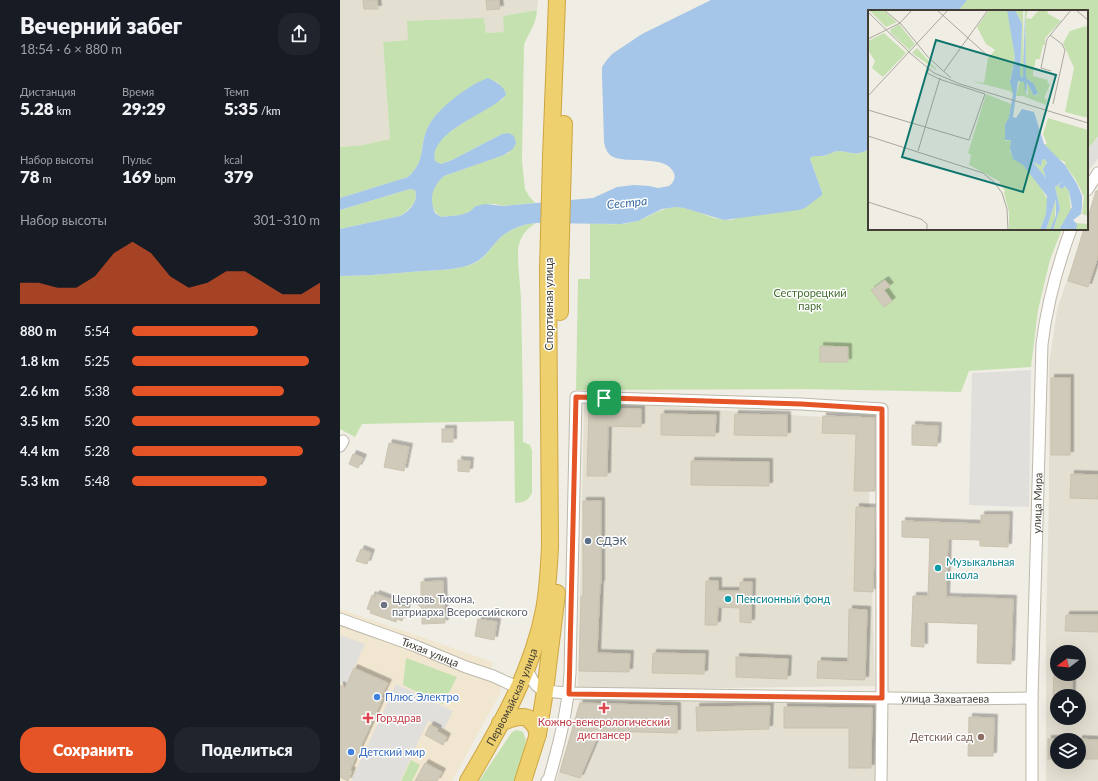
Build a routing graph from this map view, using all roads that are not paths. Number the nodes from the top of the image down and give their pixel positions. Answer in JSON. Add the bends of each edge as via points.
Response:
{"nodes":[{"id":1,"x":557,"y":0,"type":"edge"},
{"id":2,"x":568,"y":0,"type":"edge"},
{"id":3,"x":556,"y":157,"type":"junction"},
{"id":4,"x":1098,"y":173,"type":"edge"},
{"id":5,"x":1088,"y":188,"type":"edge"},
{"id":6,"x":1071,"y":230,"type":"edge"},
{"id":7,"x":550,"y":608,"type":"junction"},
{"id":8,"x":340,"y":619,"type":"edge"},
{"id":9,"x":528,"y":668,"type":"junction"},
{"id":10,"x":519,"y":688,"type":"junction"},
{"id":11,"x":545,"y":691,"type":"junction"},
{"id":12,"x":569,"y":694,"type":"junction"},
{"id":13,"x":882,"y":698,"type":"junction"},
{"id":14,"x":1032,"y":698,"type":"junction"},
{"id":15,"x":500,"y":724,"type":"junction"},
{"id":16,"x":538,"y":734,"type":"junction"},
{"id":17,"x":526,"y":779,"type":"edge"},
{"id":18,"x":468,"y":781,"type":"edge"},
{"id":19,"x":548,"y":781,"type":"edge"},
{"id":20,"x":881,"y":781,"type":"edge"},
{"id":21,"x":1032,"y":781,"type":"edge"}],
"edges":[{"from":1,"to":3,"type":"highway","name":"Спортивная улица"},
{"from":2,"to":3,"type":"highway","name":"Спортивная улица"},
{"from":3,"to":7,"type":"highway","name":"Спортивная улица","via":[[554,270],[561,530],[560,559]]},
{"from":4,"to":5,"type":"street"},
{"from":6,"to":14,"type":"street","name":"улица Мира","via":[[1052,286],[1042,344]]},
{"from":7,"to":9,"type":"highway","name":"Первомайская улица"},
{"from":7,"to":11,"type":"highway","name":"Первомайская улица"},
{"from":8,"to":10,"type":"street","name":"Тихая улица"},
{"from":9,"to":10,"type":"highway","name":"Первомайская улица"},
{"from":9,"to":11,"type":"street","via":[[531,680]]},
{"from":10,"to":15,"type":"highway","name":"Первомайская улица"},
{"from":11,"to":12,"type":"street","name":"улица Захватаева"},
{"from":11,"to":16,"type":"highway","name":"Первомайская улица"},
{"from":12,"to":13,"type":"street","name":"улица Захватаева"},
{"from":12,"to":13,"type":"street","via":[[576,397],[882,409]]},
{"from":12,"to":19,"type":"street","via":[[562,733]]},
{"from":13,"to":14,"type":"street","name":"улица Захватаева"},
{"from":13,"to":20,"type":"street"},
{"from":14,"to":21,"type":"street","name":"улица Мира"},
{"from":15,"to":16,"type":"highway","via":[[513,718],[528,718]]},
{"from":15,"to":18,"type":"highway","name":"Первомайская улица"},
{"from":16,"to":17,"type":"highway","name":"Первомайская улица"}]}
